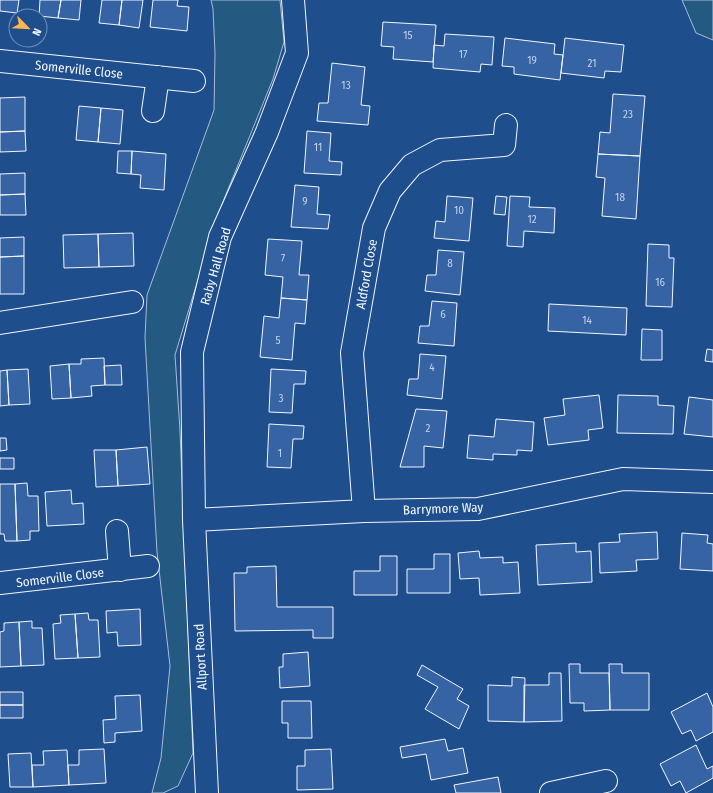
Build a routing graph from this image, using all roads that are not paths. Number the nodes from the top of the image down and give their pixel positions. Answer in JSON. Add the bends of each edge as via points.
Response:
{"nodes":[{"id":1,"x":293,"y":0,"type":"edge"},
{"id":2,"x":0,"y":62,"type":"edge"},
{"id":3,"x":158,"y":77,"type":"junction"},
{"id":4,"x":194,"y":81,"type":"dead end"},
{"id":5,"x":153,"y":111,"type":"dead end"},
{"id":6,"x":506,"y":125,"type":"dead end"},
{"id":7,"x":132,"y":302,"type":"dead end"},
{"id":8,"x":0,"y":322,"type":"edge"},
{"id":9,"x":713,"y":482,"type":"edge"},
{"id":10,"x":364,"y":511,"type":"junction"},
{"id":11,"x":194,"y":520,"type":"junction"},
{"id":12,"x":117,"y":530,"type":"dead end"},
{"id":13,"x":148,"y":566,"type":"dead end"},
{"id":14,"x":120,"y":570,"type":"junction"},
{"id":15,"x":0,"y":583,"type":"edge"},
{"id":16,"x":606,"y":782,"type":"dead end"},
{"id":17,"x":574,"y":791,"type":"edge"},
{"id":18,"x":207,"y":793,"type":"edge"},
{"id":19,"x":551,"y":793,"type":"edge"}],
"edges":[{"from":1,"to":11,"type":"street","name":"Raby Hall Road","via":[[297,53],[267,132],[220,237],[192,352]]},
{"from":2,"to":3,"type":"street","name":"Somerville Close"},
{"from":3,"to":4,"type":"street","name":"Somerville Close"},
{"from":3,"to":5,"type":"street"},
{"from":6,"to":10,"type":"street","name":"Aldford Close","via":[[504,145],[440,150],[412,165],[390,191],[374,228],[352,353]]},
{"from":7,"to":8,"type":"street"},
{"from":9,"to":10,"type":"street","name":"Barrymore Way","via":[[623,479],[478,509]]},
{"from":10,"to":11,"type":"street","name":"Barrymore Way"},
{"from":11,"to":18,"type":"street","name":"Allport Road"},
{"from":12,"to":14,"type":"street","name":"Somerville Close"},
{"from":13,"to":14,"type":"street","name":"Somerville Close"},
{"from":14,"to":15,"type":"street","name":"Somerville Close"},
{"from":16,"to":17,"type":"street"},
{"from":17,"to":19,"type":"street"}]}
